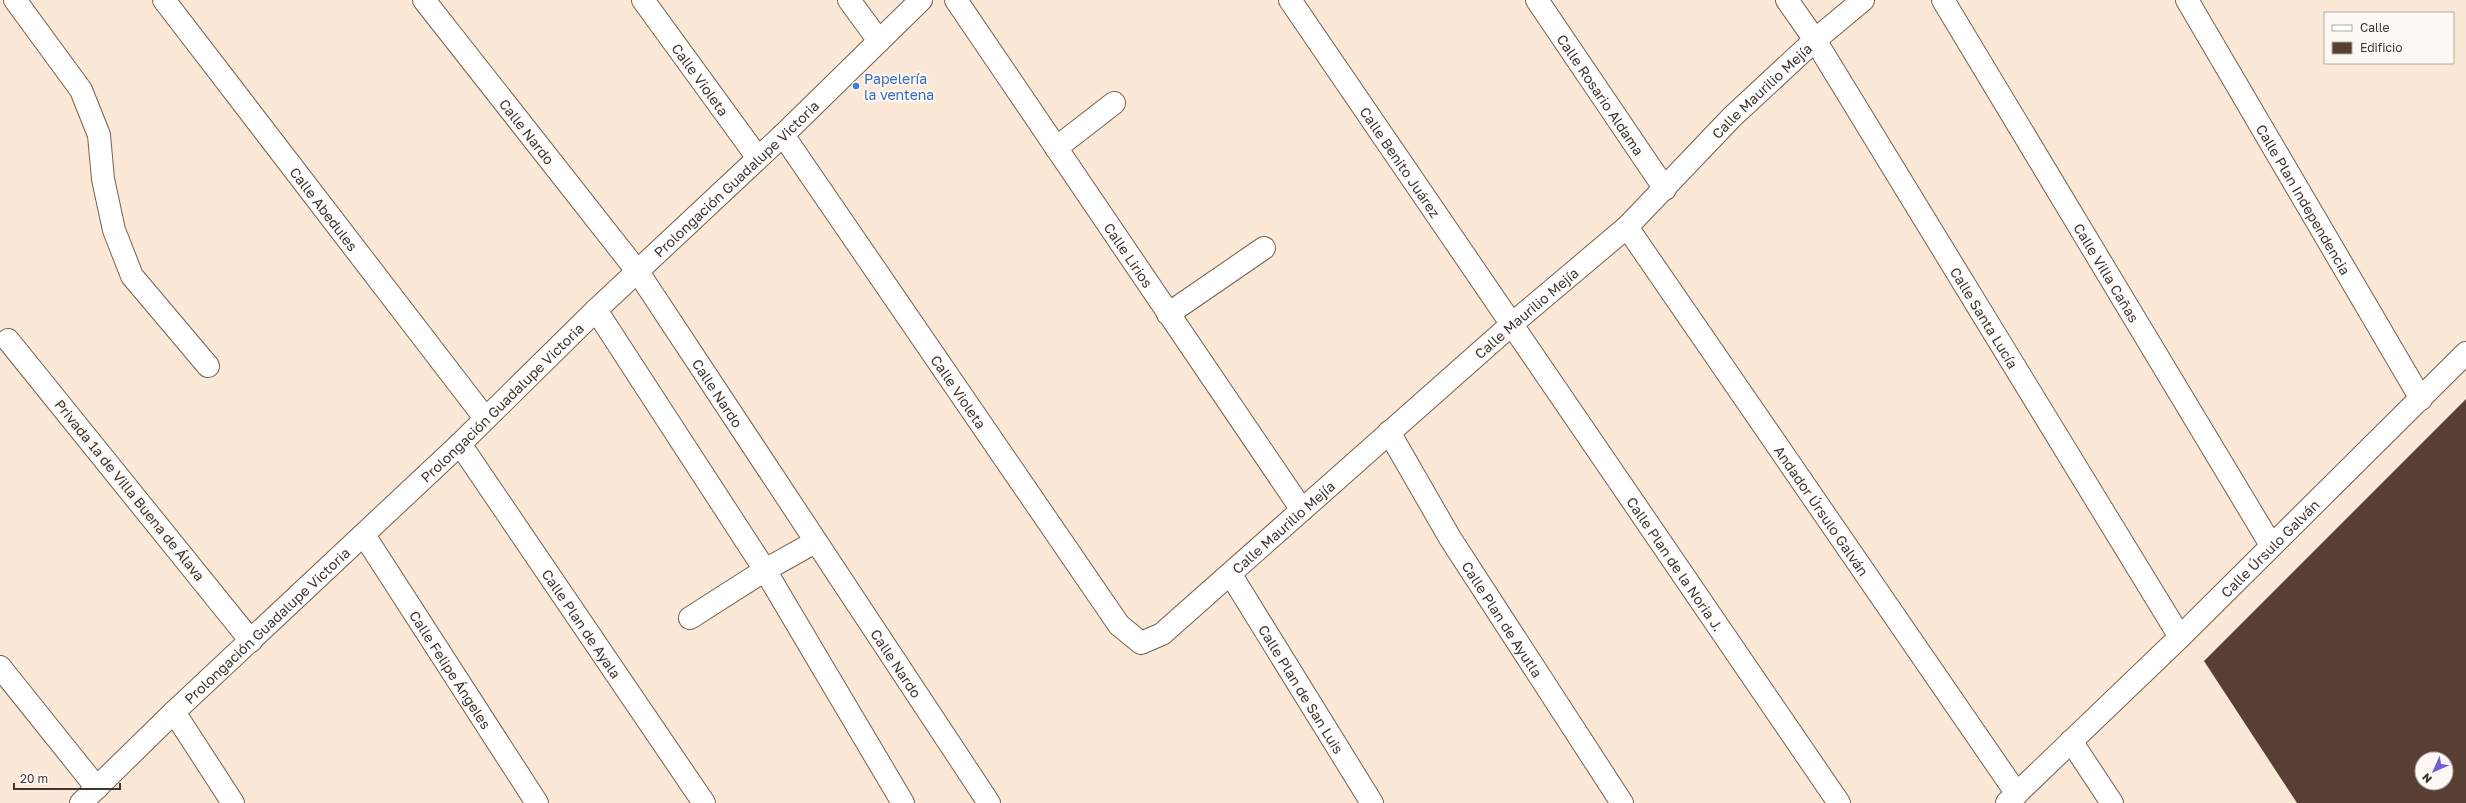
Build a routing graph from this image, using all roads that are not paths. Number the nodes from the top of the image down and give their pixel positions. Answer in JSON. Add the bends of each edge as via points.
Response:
{"nodes":[{"id":1,"x":15,"y":0,"type":"edge"},
{"id":2,"x":164,"y":0,"type":"edge"},
{"id":3,"x":424,"y":0,"type":"edge"},
{"id":4,"x":643,"y":0,"type":"edge"},
{"id":5,"x":849,"y":0,"type":"edge"},
{"id":6,"x":921,"y":0,"type":"edge"},
{"id":7,"x":956,"y":0,"type":"edge"},
{"id":8,"x":1290,"y":0,"type":"edge"},
{"id":9,"x":1537,"y":0,"type":"edge"},
{"id":10,"x":1787,"y":0,"type":"edge"},
{"id":11,"x":1863,"y":0,"type":"edge"},
{"id":12,"x":1943,"y":0,"type":"edge"},
{"id":13,"x":2187,"y":0,"type":"edge"},
{"id":14,"x":1815,"y":40,"type":"junction"},
{"id":15,"x":879,"y":41,"type":"junction"},
{"id":16,"x":1114,"y":103,"type":"dead end"},
{"id":17,"x":783,"y":135,"type":"junction"},
{"id":18,"x":1056,"y":148,"type":"junction"},
{"id":19,"x":758,"y":158,"type":"junction"},
{"id":20,"x":1665,"y":189,"type":"junction"},
{"id":21,"x":1627,"y":227,"type":"junction"},
{"id":22,"x":1264,"y":248,"type":"dead end"},
{"id":23,"x":638,"y":272,"type":"junction"},
{"id":24,"x":596,"y":310,"type":"junction"},
{"id":25,"x":1168,"y":314,"type":"junction"},
{"id":26,"x":1512,"y":324,"type":"junction"},
{"id":27,"x":8,"y":340,"type":"dead end"},
{"id":28,"x":2466,"y":353,"type":"edge"},
{"id":29,"x":208,"y":366,"type":"dead end"},
{"id":30,"x":2421,"y":399,"type":"junction"},
{"id":31,"x":485,"y":418,"type":"junction"},
{"id":32,"x":1389,"y":432,"type":"junction"},
{"id":33,"x":460,"y":444,"type":"junction"},
{"id":34,"x":1302,"y":510,"type":"junction"},
{"id":35,"x":364,"y":535,"type":"junction"},
{"id":36,"x":815,"y":542,"type":"junction"},
{"id":37,"x":2271,"y":545,"type":"junction"},
{"id":38,"x":765,"y":570,"type":"junction"},
{"id":39,"x":1231,"y":575,"type":"junction"},
{"id":40,"x":690,"y":618,"type":"dead end"},
{"id":41,"x":2180,"y":636,"type":"junction"},
{"id":42,"x":251,"y":641,"type":"junction"},
{"id":43,"x":1141,"y":643,"type":"joint"},
{"id":44,"x":0,"y":667,"type":"edge"},
{"id":45,"x":174,"y":712,"type":"junction"},
{"id":46,"x":2071,"y":742,"type":"junction"},
{"id":47,"x":97,"y":788,"type":"junction"},
{"id":48,"x":2012,"y":799,"type":"edge"},
{"id":49,"x":82,"y":803,"type":"edge"},
{"id":50,"x":233,"y":803,"type":"edge"},
{"id":51,"x":537,"y":803,"type":"edge"},
{"id":52,"x":704,"y":803,"type":"edge"},
{"id":53,"x":903,"y":803,"type":"edge"},
{"id":54,"x":989,"y":803,"type":"edge"},
{"id":55,"x":1372,"y":803,"type":"edge"},
{"id":56,"x":1622,"y":803,"type":"edge"},
{"id":57,"x":1839,"y":803,"type":"edge"},
{"id":58,"x":2112,"y":803,"type":"edge"}],
"edges":[{"from":1,"to":29,"type":"street","via":[[82,90],[99,135],[103,179],[114,230],[132,276]]},
{"from":2,"to":31,"type":"street","name":"Calle Abedules"},
{"from":3,"to":23,"type":"street","name":"Calle Nardo"},
{"from":4,"to":19,"type":"street","name":"Calle Violeta"},
{"from":5,"to":15,"type":"street"},
{"from":6,"to":15,"type":"street","name":"Prolongación Guadalupe Victoria"},
{"from":7,"to":18,"type":"street","name":"Calle Lirios"},
{"from":8,"to":26,"type":"street","name":"Calle Benito Juárez"},
{"from":9,"to":20,"type":"street","name":"Calle Rosario Aldama"},
{"from":10,"to":14,"type":"street","name":"Calle Santa Lucía"},
{"from":11,"to":14,"type":"street","name":"Calle Maurilio Mejía"},
{"from":12,"to":37,"type":"street","name":"Calle Villa Cañas"},
{"from":13,"to":30,"type":"street","name":"Calle Plan Independencia"},
{"from":14,"to":20,"type":"street","name":"Calle Maurilio Mejía","via":[[1732,117]]},
{"from":14,"to":41,"type":"street","name":"Calle Santa Lucía"},
{"from":15,"to":17,"type":"street","name":"Prolongación Guadalupe Victoria"},
{"from":16,"to":18,"type":"street"},
{"from":17,"to":19,"type":"street","name":"Prolongación Guadalupe Victoria"},
{"from":17,"to":43,"type":"street","name":"Calle Violeta","via":[[1120,625]]},
{"from":18,"to":25,"type":"street","name":"Calle Lirios"},
{"from":19,"to":23,"type":"street","name":"Prolongación Guadalupe Victoria"},
{"from":20,"to":21,"type":"street","name":"Calle Maurilio Mejía"},
{"from":21,"to":26,"type":"street","name":"Calle Maurilio Mejía"},
{"from":21,"to":48,"type":"street","name":"Andador Úrsulo Galván"},
{"from":22,"to":25,"type":"street"},
{"from":23,"to":24,"type":"street","name":"Prolongación Guadalupe Victoria"},
{"from":23,"to":36,"type":"street","name":"Calle Nardo"},
{"from":24,"to":31,"type":"street","name":"Prolongación Guadalupe Victoria"},
{"from":24,"to":38,"type":"street"},
{"from":25,"to":34,"type":"street","name":"Calle Lirios"},
{"from":26,"to":32,"type":"street","name":"Calle Maurilio Mejía"},
{"from":26,"to":57,"type":"street","name":"Calle Plan de la Noria J."},
{"from":27,"to":42,"type":"street","name":"Privada 1ª de Villa Buena de Álava"},
{"from":28,"to":30,"type":"street","name":"Calle Úrsulo Galván"},
{"from":30,"to":37,"type":"street","name":"Calle Úrsulo Galván"},
{"from":31,"to":33,"type":"street","name":"Prolongación Guadalupe Victoria"},
{"from":32,"to":34,"type":"street","name":"Calle Maurilio Mejía"},
{"from":32,"to":56,"type":"street","name":"Calle Plan de Ayutla","via":[[1450,538]]},
{"from":33,"to":35,"type":"street","name":"Prolongación Guadalupe Victoria"},
{"from":33,"to":52,"type":"street","name":"Calle Plan de Ayala"},
{"from":34,"to":39,"type":"street","name":"Calle Maurilio Mejía"},
{"from":35,"to":42,"type":"street","name":"Prolongación Guadalupe Victoria"},
{"from":35,"to":51,"type":"street","name":"Calle Felipe Ángeles"},
{"from":36,"to":38,"type":"street"},
{"from":36,"to":54,"type":"street","name":"Calle Nardo"},
{"from":37,"to":41,"type":"street","name":"Calle Úrsulo Galván"},
{"from":38,"to":40,"type":"street"},
{"from":38,"to":53,"type":"street"},
{"from":39,"to":43,"type":"street","name":"Calle Maurilio Mejía","via":[[1162,634]]},
{"from":39,"to":55,"type":"street","name":"Calle Plan de San Luis"},
{"from":41,"to":46,"type":"street","name":"Calle Úrsulo Galván"},
{"from":42,"to":45,"type":"street","name":"Prolongación Guadalupe Victoria"},
{"from":44,"to":47,"type":"street"},
{"from":45,"to":47,"type":"street","name":"Prolongación Guadalupe Victoria"},
{"from":45,"to":50,"type":"street"},
{"from":46,"to":48,"type":"street","name":"Calle Úrsulo Galván"},
{"from":46,"to":58,"type":"street"},
{"from":47,"to":49,"type":"street","name":"Prolongación Guadalupe Victoria"}]}
